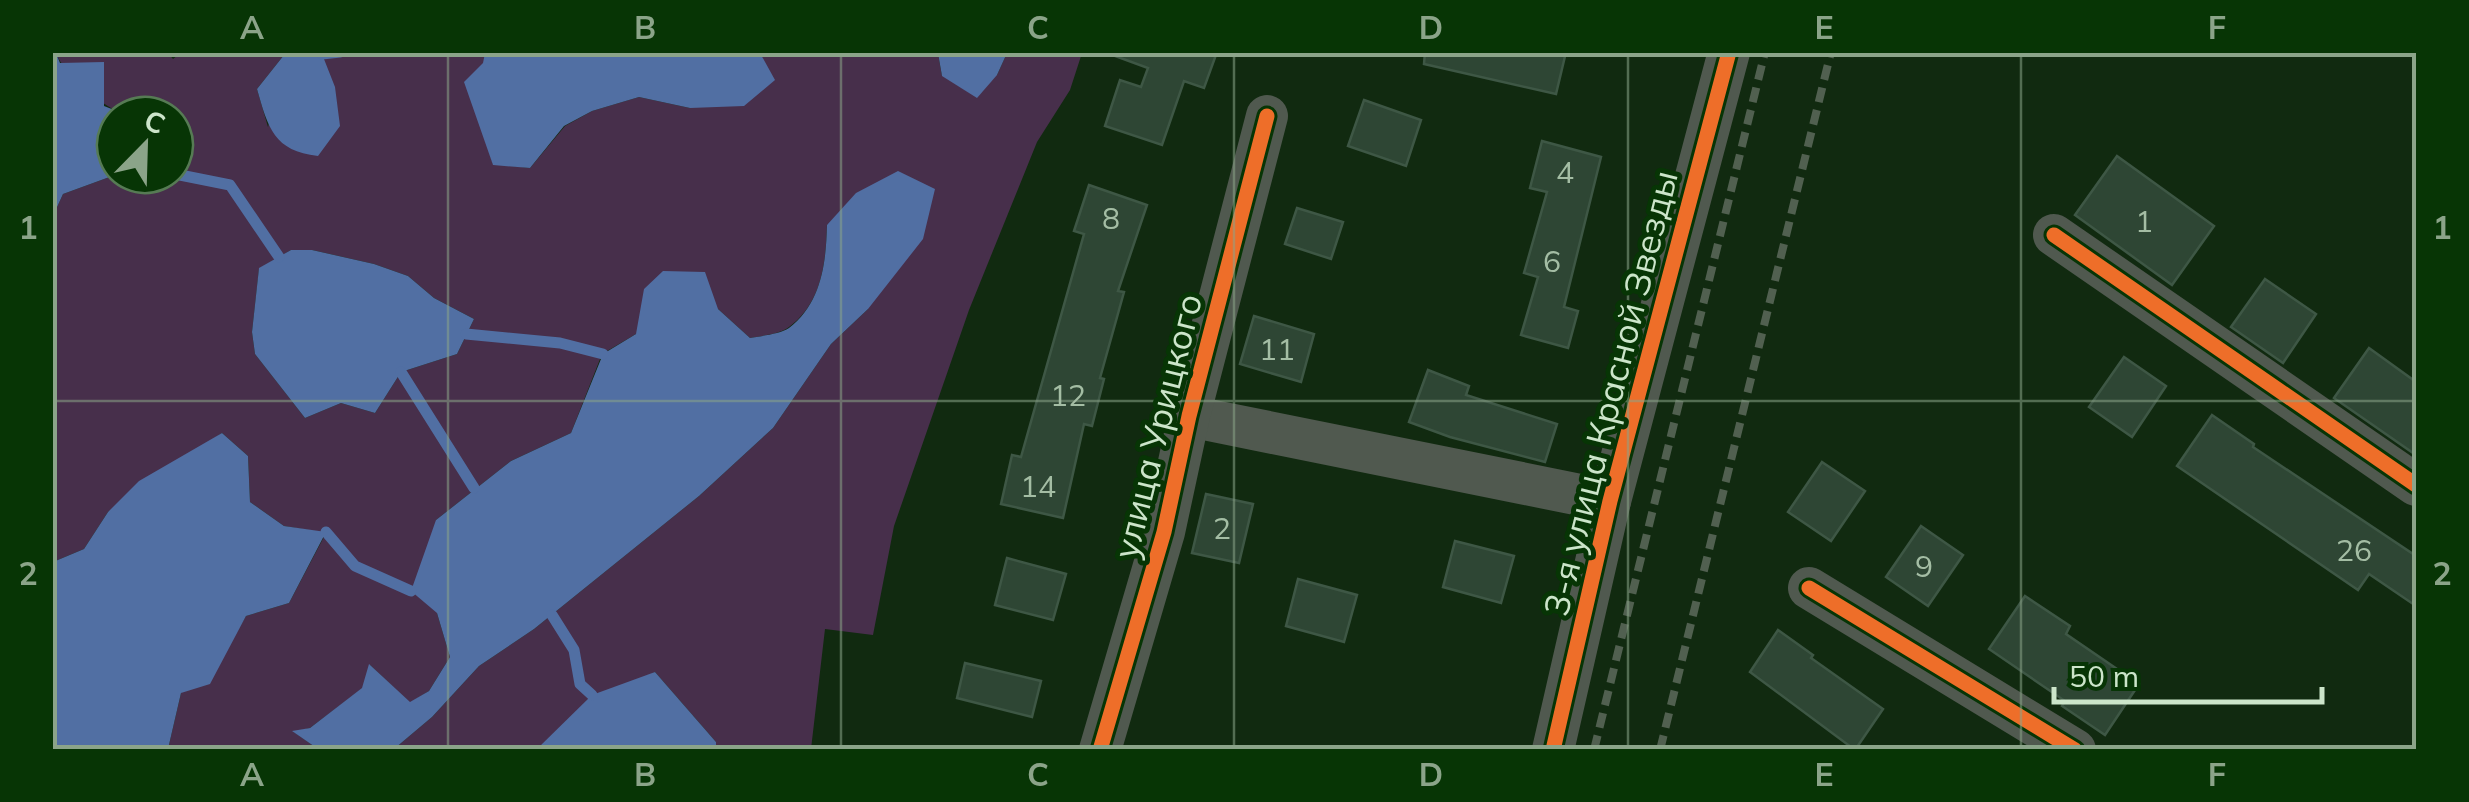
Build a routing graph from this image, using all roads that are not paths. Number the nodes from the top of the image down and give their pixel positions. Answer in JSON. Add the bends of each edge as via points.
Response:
{"nodes":[{"id":1,"x":1729,"y":52,"type":"edge"},
{"id":2,"x":1267,"y":116,"type":"dead end"},
{"id":3,"x":2054,"y":235,"type":"dead end"},
{"id":4,"x":1189,"y":416,"type":"junction"},
{"id":5,"x":2416,"y":485,"type":"edge"},
{"id":6,"x":1610,"y":500,"type":"junction"},
{"id":7,"x":1809,"y":588,"type":"dead end"},
{"id":8,"x":1100,"y":750,"type":"edge"},
{"id":9,"x":1553,"y":750,"type":"edge"},
{"id":10,"x":2074,"y":750,"type":"edge"}],
"edges":[{"from":1,"to":6,"type":"street","name":"3-я улица Красной Звезды"},
{"from":2,"to":4,"type":"street","name":"улица Урицкого"},
{"from":3,"to":5,"type":"street"},
{"from":4,"to":6,"type":"street"},
{"from":4,"to":8,"type":"street","name":"улица Урицкого","via":[[1164,532]]},
{"from":6,"to":9,"type":"street","name":"3-я улица Красной Звезды"},
{"from":7,"to":10,"type":"street"}]}
